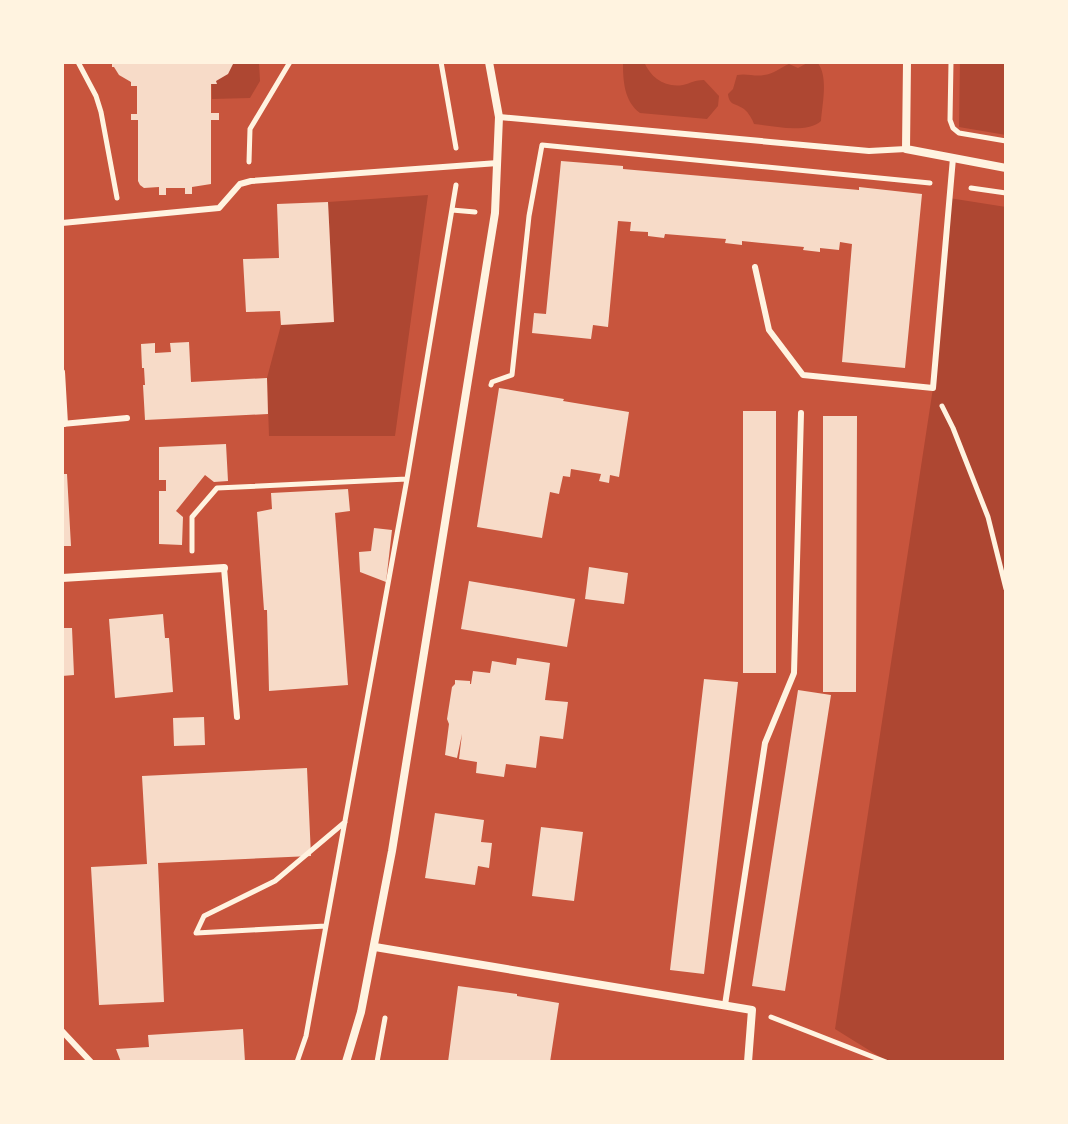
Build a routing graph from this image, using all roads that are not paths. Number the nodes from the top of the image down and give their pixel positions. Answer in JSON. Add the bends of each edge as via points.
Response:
{"nodes":[{"id":1,"x":489,"y":62,"type":"edge"},
{"id":2,"x":907,"y":62,"type":"edge"},
{"id":3,"x":499,"y":117,"type":"junction"},
{"id":4,"x":906,"y":149,"type":"junction"},
{"id":5,"x":953,"y":158,"type":"junction"},
{"id":6,"x":498,"y":163,"type":"junction"},
{"id":7,"x":1006,"y":168,"type":"edge"},
{"id":8,"x":62,"y":223,"type":"edge"},
{"id":9,"x":755,"y":267,"type":"dead end"},
{"id":10,"x":62,"y":372,"type":"edge"},
{"id":11,"x":801,"y":413,"type":"dead end"},
{"id":12,"x":127,"y":418,"type":"dead end"},
{"id":13,"x":64,"y":424,"type":"edge"},
{"id":14,"x":224,"y":568,"type":"joint"},
{"id":15,"x":62,"y":578,"type":"edge"},
{"id":16,"x":237,"y":717,"type":"dead end"},
{"id":17,"x":375,"y":947,"type":"junction"},
{"id":18,"x":725,"y":1005,"type":"junction"},
{"id":19,"x":62,"y":1031,"type":"edge"},
{"id":20,"x":91,"y":1062,"type":"edge"},
{"id":21,"x":346,"y":1062,"type":"edge"},
{"id":22,"x":748,"y":1062,"type":"edge"}],
"edges":[{"from":1,"to":3,"type":"street"},
{"from":2,"to":4,"type":"street"},
{"from":3,"to":4,"type":"lane","via":[[869,151]]},
{"from":3,"to":6,"type":"street"},
{"from":4,"to":5,"type":"street"},
{"from":5,"to":7,"type":"street"},
{"from":5,"to":9,"type":"lane","via":[[933,388],[803,375],[769,330]]},
{"from":6,"to":8,"type":"lane","via":[[251,181],[240,184],[219,208]]},
{"from":6,"to":17,"type":"street","via":[[495,213]]},
{"from":10,"to":13,"type":"lane"},
{"from":11,"to":18,"type":"lane","via":[[794,673],[765,743]]},
{"from":12,"to":13,"type":"lane"},
{"from":14,"to":15,"type":"street"},
{"from":14,"to":16,"type":"lane"},
{"from":17,"to":18,"type":"street"},
{"from":17,"to":21,"type":"street"},
{"from":18,"to":22,"type":"street","via":[[752,1010]]},
{"from":19,"to":20,"type":"lane"}]}
